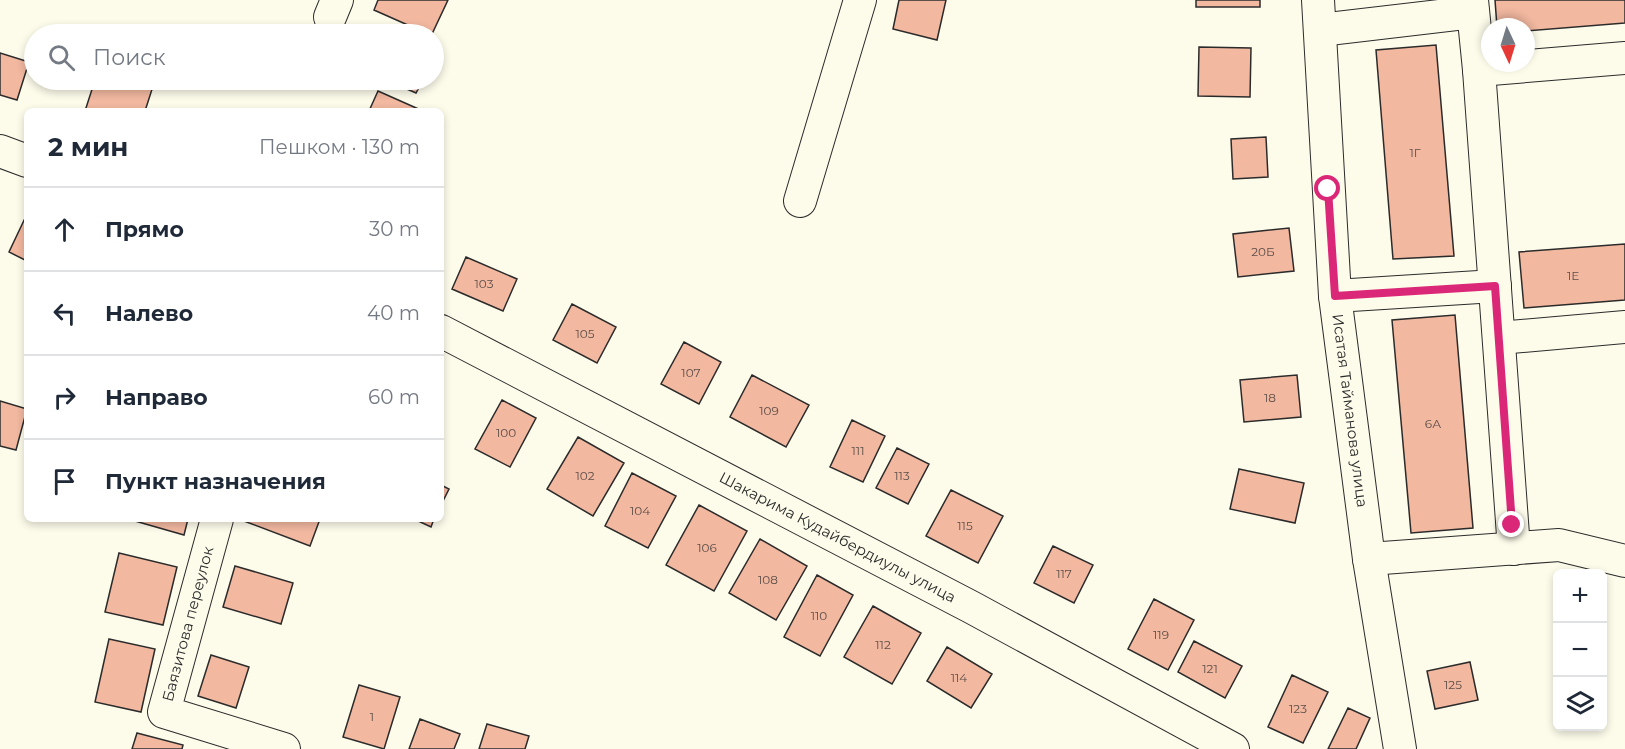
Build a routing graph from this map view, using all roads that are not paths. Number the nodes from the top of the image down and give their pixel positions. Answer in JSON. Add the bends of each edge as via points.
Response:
{"nodes":[{"id":1,"x":860,"y":0,"type":"edge"},
{"id":2,"x":1473,"y":6,"type":"edge"},
{"id":3,"x":1319,"y":15,"type":"edge"},
{"id":4,"x":1625,"y":58,"type":"edge"},
{"id":5,"x":1479,"y":70,"type":"junction"},
{"id":6,"x":0,"y":151,"type":"edge"},
{"id":7,"x":24,"y":160,"type":"edge"},
{"id":8,"x":801,"y":201,"type":"dead end"},
{"id":9,"x":1495,"y":286,"type":"junction"},
{"id":10,"x":1335,"y":296,"type":"junction"},
{"id":11,"x":1625,"y":327,"type":"edge"},
{"id":12,"x":444,"y":333,"type":"edge"},
{"id":13,"x":1499,"y":338,"type":"junction"},
{"id":14,"x":216,"y":522,"type":"edge"},
{"id":15,"x":1514,"y":549,"type":"junction"},
{"id":16,"x":1369,"y":559,"type":"junction"},
{"id":17,"x":1625,"y":561,"type":"edge"},
{"id":18,"x":284,"y":749,"type":"edge"},
{"id":19,"x":1233,"y":749,"type":"edge"},
{"id":20,"x":1400,"y":749,"type":"edge"}],
"edges":[{"from":1,"to":8,"type":"street"},
{"from":2,"to":3,"type":"street"},
{"from":2,"to":5,"type":"street"},
{"from":3,"to":10,"type":"street","name":"Исатая Тайманова улица"},
{"from":4,"to":5,"type":"street"},
{"from":5,"to":9,"type":"street"},
{"from":6,"to":7,"type":"street"},
{"from":9,"to":10,"type":"street"},
{"from":9,"to":13,"type":"street"},
{"from":10,"to":16,"type":"street","name":"Исатая Тайманова улица"},
{"from":11,"to":13,"type":"street"},
{"from":12,"to":19,"type":"street","name":"Шакарима Кудайбердиулы улица","via":[[971,607]]},
{"from":13,"to":15,"type":"street"},
{"from":14,"to":18,"type":"street","name":"Баязитова переулок","via":[[164,712]]},
{"from":15,"to":16,"type":"street"},
{"from":15,"to":17,"type":"street","via":[[1558,546]]},
{"from":16,"to":20,"type":"street","name":"Исатая Тайманова улица"}]}
